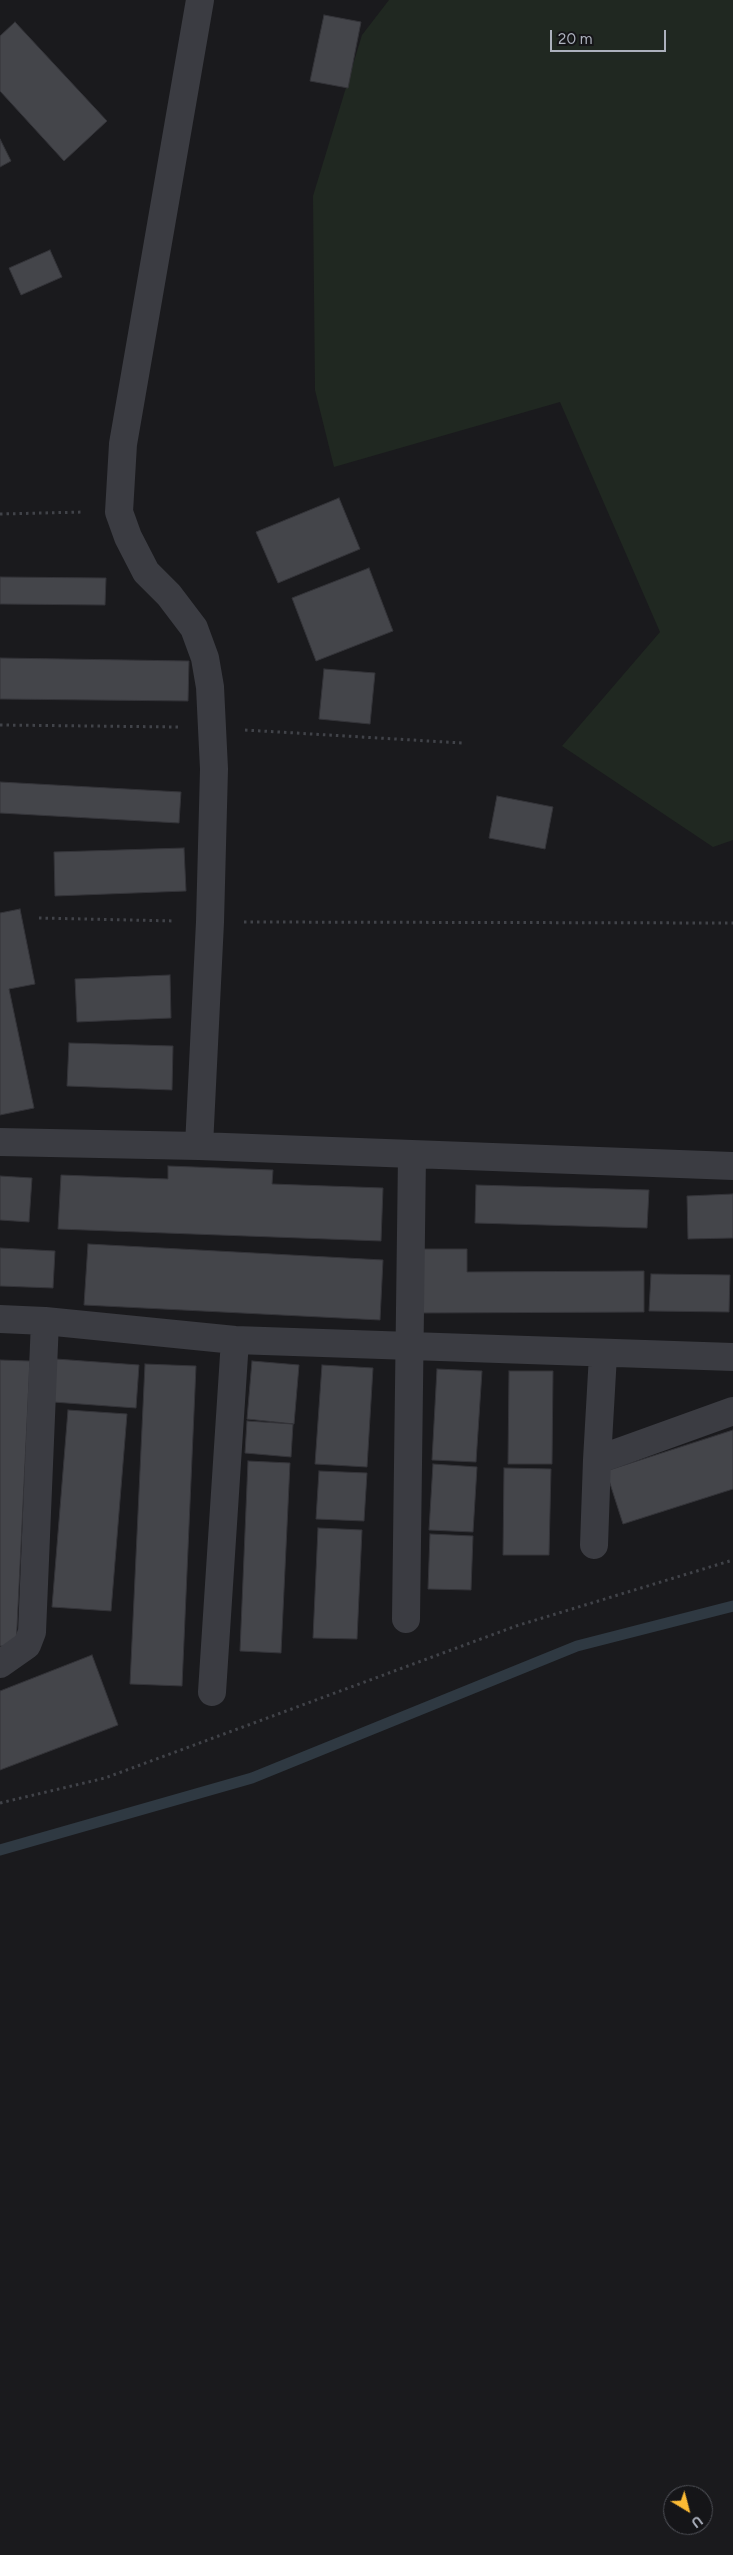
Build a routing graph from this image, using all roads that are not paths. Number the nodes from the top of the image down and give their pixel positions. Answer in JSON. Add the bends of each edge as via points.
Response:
{"nodes":[{"id":1,"x":200,"y":0,"type":"edge"},
{"id":2,"x":0,"y":1142,"type":"edge"},
{"id":3,"x":199,"y":1146,"type":"junction"},
{"id":4,"x":412,"y":1155,"type":"junction"},
{"id":5,"x":733,"y":1166,"type":"edge"},
{"id":6,"x":0,"y":1319,"type":"edge"},
{"id":7,"x":45,"y":1321,"type":"junction"},
{"id":8,"x":235,"y":1340,"type":"junction"},
{"id":9,"x":409,"y":1347,"type":"junction"},
{"id":10,"x":603,"y":1354,"type":"junction"},
{"id":11,"x":733,"y":1357,"type":"edge"},
{"id":12,"x":733,"y":1411,"type":"edge"},
{"id":13,"x":597,"y":1460,"type":"junction"},
{"id":14,"x":594,"y":1545,"type":"dead end"},
{"id":15,"x":406,"y":1619,"type":"dead end"},
{"id":16,"x":0,"y":1664,"type":"edge"},
{"id":17,"x":212,"y":1692,"type":"dead end"}],
"edges":[{"from":1,"to":3,"type":"street","via":[[123,444],[119,512],[146,572],[194,628],[210,687],[214,769]]},
{"from":2,"to":3,"type":"street"},
{"from":3,"to":4,"type":"street"},
{"from":4,"to":5,"type":"street"},
{"from":4,"to":9,"type":"street"},
{"from":6,"to":7,"type":"street"},
{"from":7,"to":8,"type":"street"},
{"from":7,"to":16,"type":"street","via":[[32,1632],[27,1645]]},
{"from":8,"to":9,"type":"street"},
{"from":8,"to":17,"type":"street"},
{"from":9,"to":10,"type":"street"},
{"from":9,"to":15,"type":"street"},
{"from":10,"to":11,"type":"street"},
{"from":10,"to":13,"type":"street"},
{"from":12,"to":13,"type":"street"},
{"from":13,"to":14,"type":"street"}]}
